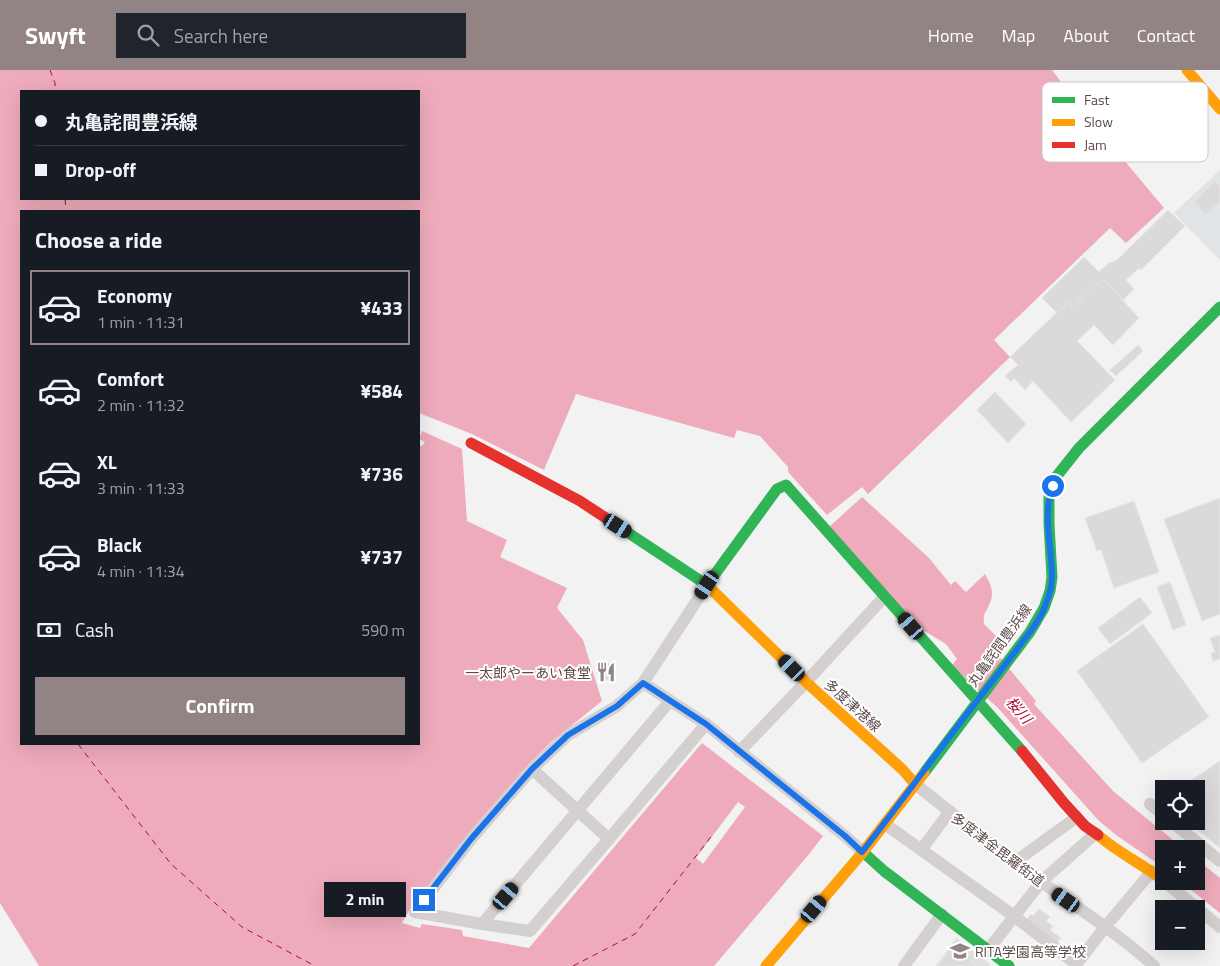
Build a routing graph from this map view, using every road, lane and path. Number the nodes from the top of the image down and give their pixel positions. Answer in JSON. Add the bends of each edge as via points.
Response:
{"nodes":[{"id":1,"x":1187,"y":70,"type":"edge"},
{"id":2,"x":1197,"y":82,"type":"edge"},
{"id":3,"x":1208,"y":95,"type":"edge"},
{"id":4,"x":1220,"y":109,"type":"edge"},
{"id":5,"x":1220,"y":307,"type":"edge"},
{"id":6,"x":471,"y":443,"type":"dead end"},
{"id":7,"x":707,"y":585,"type":"junction"},
{"id":8,"x":885,"y":596,"type":"junction"},
{"id":9,"x":806,"y":682,"type":"junction"},
{"id":10,"x":643,"y":683,"type":"junction"},
{"id":11,"x":670,"y":701,"type":"junction"},
{"id":12,"x":977,"y":701,"type":"junction"},
{"id":13,"x":706,"y":724,"type":"junction"},
{"id":14,"x":739,"y":752,"type":"junction"},
{"id":15,"x":532,"y":769,"type":"junction"},
{"id":16,"x":915,"y":784,"type":"junction"},
{"id":17,"x":1150,"y":804,"type":"dead end"},
{"id":18,"x":1155,"y":808,"type":"edge"},
{"id":19,"x":578,"y":810,"type":"junction"},
{"id":20,"x":950,"y":812,"type":"junction"},
{"id":21,"x":1077,"y":817,"type":"junction"},
{"id":22,"x":884,"y":824,"type":"junction"},
{"id":23,"x":1182,"y":830,"type":"edge"},
{"id":24,"x":1096,"y":833,"type":"junction"},
{"id":25,"x":609,"y":839,"type":"junction"},
{"id":26,"x":921,"y":850,"type":"junction"},
{"id":27,"x":862,"y":852,"type":"junction"},
{"id":28,"x":1220,"y":861,"type":"edge"},
{"id":29,"x":1015,"y":862,"type":"junction"},
{"id":30,"x":1152,"y":871,"type":"junction"},
{"id":31,"x":1155,"y":874,"type":"edge"},
{"id":32,"x":1041,"y":882,"type":"junction"},
{"id":33,"x":1175,"y":890,"type":"edge"},
{"id":34,"x":942,"y":914,"type":"junction"},
{"id":35,"x":1014,"y":916,"type":"junction"},
{"id":36,"x":482,"y":924,"type":"junction"},
{"id":37,"x":1106,"y":926,"type":"junction"},
{"id":38,"x":1220,"y":927,"type":"edge"},
{"id":39,"x":988,"y":950,"type":"junction"},
{"id":40,"x":1002,"y":964,"type":"edge"},
{"id":41,"x":1076,"y":965,"type":"edge"},
{"id":42,"x":766,"y":966,"type":"edge"},
{"id":43,"x":904,"y":966,"type":"edge"},
{"id":44,"x":1154,"y":966,"type":"edge"}],
"edges":[{"from":1,"to":2,"type":"main road"},
{"from":3,"to":4,"type":"main road"},
{"from":5,"to":12,"type":"main road","name":"丸亀詫間豊浜線","via":[[1079,448],[1056,477],[1049,496],[1050,591],[1030,632]]},
{"from":6,"to":7,"type":"main road","name":"多度津港線","via":[[580,501]]},
{"from":7,"to":8,"type":"main road","via":[[777,488],[786,485]]},
{"from":7,"to":9,"type":"main road","name":"多度津港線"},
{"from":7,"to":10,"type":"street"},
{"from":8,"to":9,"type":"street"},
{"from":8,"to":12,"type":"main road"},
{"from":9,"to":14,"type":"street"},
{"from":9,"to":16,"type":"main road","name":"多度津港線"},
{"from":10,"to":11,"type":"street"},
{"from":10,"to":15,"type":"street","via":[[617,706],[568,735]]},
{"from":11,"to":13,"type":"street"},
{"from":11,"to":19,"type":"street"},
{"from":12,"to":16,"type":"main road","name":"丸亀詫間豊浜線"},
{"from":12,"to":21,"type":"main road"},
{"from":13,"to":14,"type":"street"},
{"from":13,"to":25,"type":"street"},
{"from":14,"to":27,"type":"street"},
{"from":15,"to":19,"type":"street"},
{"from":15,"to":36,"type":"street","via":[[471,839],[415,912]]},
{"from":16,"to":20,"type":"street","name":"多度津金毘羅街道"},
{"from":16,"to":22,"type":"main road","name":"丸亀詫間豊浜線"},
{"from":17,"to":18,"type":"street"},
{"from":19,"to":25,"type":"street"},
{"from":19,"to":36,"type":"street"},
{"from":20,"to":26,"type":"street"},
{"from":20,"to":29,"type":"street","name":"多度津金毘羅街道"},
{"from":21,"to":24,"type":"main road"},
{"from":21,"to":29,"type":"street"},
{"from":22,"to":26,"type":"street"},
{"from":22,"to":27,"type":"main road","name":"丸亀詫間豊浜線"},
{"from":23,"to":28,"type":"street"},
{"from":24,"to":30,"type":"main road"},
{"from":24,"to":32,"type":"street"},
{"from":25,"to":36,"type":"street","via":[[530,931]]},
{"from":26,"to":35,"type":"street"},
{"from":27,"to":34,"type":"main road"},
{"from":27,"to":42,"type":"main road","name":"丸亀詫間豊浜線"},
{"from":29,"to":32,"type":"street","name":"多度津金毘羅街道"},
{"from":30,"to":31,"type":"main road"},
{"from":30,"to":37,"type":"street"},
{"from":32,"to":35,"type":"street"},
{"from":32,"to":37,"type":"street","name":"多度津金毘羅街道"},
{"from":33,"to":38,"type":"street"},
{"from":34,"to":39,"type":"main road"},
{"from":34,"to":43,"type":"street"},
{"from":35,"to":39,"type":"street"},
{"from":35,"to":41,"type":"street"},
{"from":37,"to":41,"type":"street"},
{"from":37,"to":44,"type":"street","name":"多度津金毘羅街道"},
{"from":39,"to":40,"type":"main road"}]}
